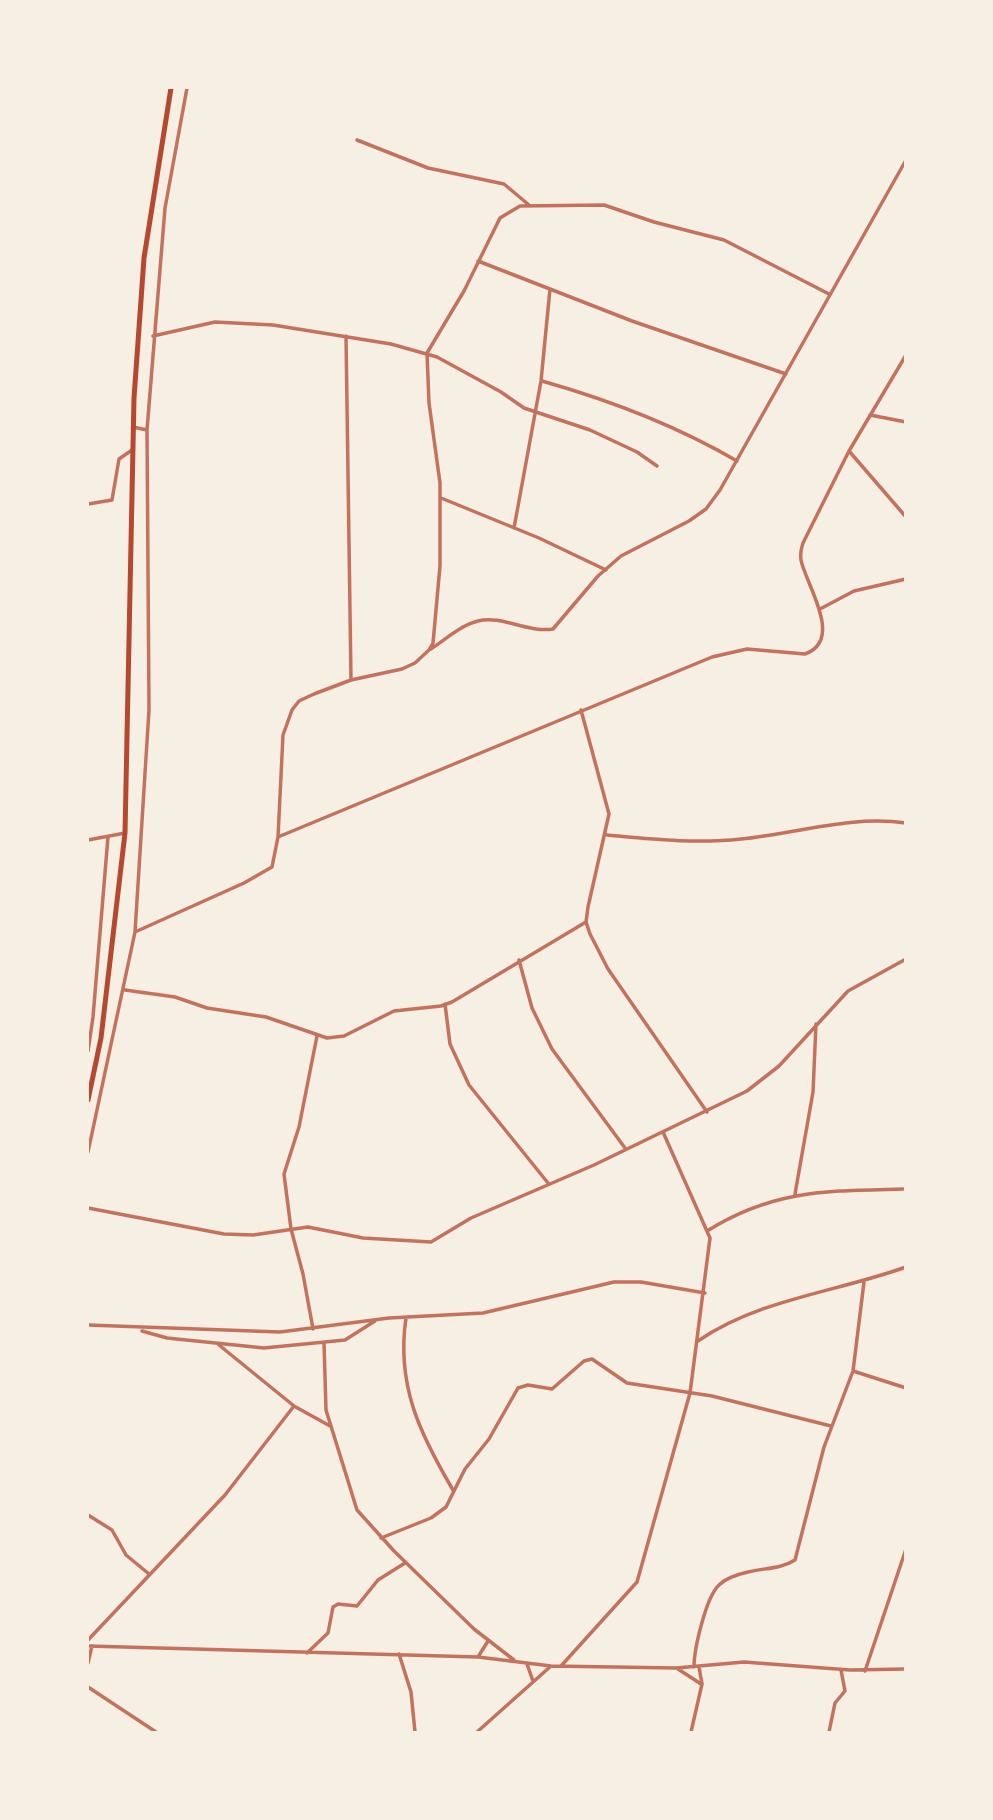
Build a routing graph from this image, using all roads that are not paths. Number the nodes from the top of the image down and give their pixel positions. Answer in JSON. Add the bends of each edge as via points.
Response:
{"nodes":[{"id":1,"x":171,"y":88,"type":"edge"},
{"id":2,"x":187,"y":88,"type":"edge"},
{"id":3,"x":357,"y":141,"type":"dead end"},
{"id":4,"x":905,"y":160,"type":"edge"},
{"id":5,"x":529,"y":205,"type":"junction"},
{"id":6,"x":478,"y":261,"type":"junction"},
{"id":7,"x":550,"y":289,"type":"junction"},
{"id":8,"x":829,"y":294,"type":"junction"},
{"id":9,"x":153,"y":336,"type":"junction"},
{"id":10,"x":346,"y":336,"type":"junction"},
{"id":11,"x":427,"y":353,"type":"junction"},
{"id":12,"x":905,"y":355,"type":"edge"},
{"id":13,"x":786,"y":374,"type":"junction"},
{"id":14,"x":541,"y":381,"type":"junction"},
{"id":15,"x":536,"y":413,"type":"junction"},
{"id":16,"x":870,"y":415,"type":"junction"},
{"id":17,"x":905,"y":422,"type":"edge"},
{"id":18,"x":133,"y":427,"type":"junction"},
{"id":19,"x":148,"y":430,"type":"junction"},
{"id":20,"x":132,"y":450,"type":"junction"},
{"id":21,"x":849,"y":451,"type":"junction"},
{"id":22,"x":737,"y":461,"type":"junction"},
{"id":23,"x":657,"y":466,"type":"dead end"},
{"id":24,"x":440,"y":498,"type":"junction"},
{"id":25,"x":88,"y":504,"type":"edge"},
{"id":26,"x":905,"y":517,"type":"edge"},
{"id":27,"x":514,"y":528,"type":"junction"},
{"id":28,"x":606,"y":569,"type":"junction"},
{"id":29,"x":905,"y":579,"type":"edge"},
{"id":30,"x":820,"y":609,"type":"junction"},
{"id":31,"x":429,"y":650,"type":"junction"},
{"id":32,"x":351,"y":680,"type":"junction"},
{"id":33,"x":581,"y":710,"type":"junction"},
{"id":34,"x":905,"y":823,"type":"edge"},
{"id":35,"x":125,"y":834,"type":"junction"},
{"id":36,"x":607,"y":835,"type":"junction"},
{"id":37,"x":108,"y":837,"type":"junction"},
{"id":38,"x":278,"y":837,"type":"junction"},
{"id":39,"x":88,"y":840,"type":"edge"},
{"id":40,"x":586,"y":922,"type":"junction"},
{"id":41,"x":135,"y":932,"type":"junction"},
{"id":42,"x":905,"y":959,"type":"edge"},
{"id":43,"x":519,"y":960,"type":"junction"},
{"id":44,"x":125,"y":990,"type":"junction"},
{"id":45,"x":445,"y":1004,"type":"junction"},
{"id":46,"x":816,"y":1024,"type":"junction"},
{"id":47,"x":317,"y":1036,"type":"junction"},
{"id":48,"x":88,"y":1051,"type":"edge"},
{"id":49,"x":88,"y":1100,"type":"edge"},
{"id":50,"x":707,"y":1112,"type":"junction"},
{"id":51,"x":663,"y":1131,"type":"junction"},
{"id":52,"x":625,"y":1148,"type":"junction"},
{"id":53,"x":88,"y":1152,"type":"edge"},
{"id":54,"x":905,"y":1178,"type":"edge"},
{"id":55,"x":548,"y":1183,"type":"junction"},
{"id":56,"x":903,"y":1189,"type":"junction"},
{"id":57,"x":795,"y":1194,"type":"junction"},
{"id":58,"x":88,"y":1208,"type":"edge"},
{"id":59,"x":905,"y":1213,"type":"edge"},
{"id":60,"x":291,"y":1229,"type":"junction"},
{"id":61,"x":708,"y":1231,"type":"junction"},
{"id":62,"x":905,"y":1267,"type":"edge"},
{"id":63,"x":864,"y":1282,"type":"junction"},
{"id":64,"x":705,"y":1293,"type":"junction"},
{"id":65,"x":406,"y":1318,"type":"junction"},
{"id":66,"x":377,"y":1320,"type":"junction"},
{"id":67,"x":88,"y":1325,"type":"edge"},
{"id":68,"x":139,"y":1329,"type":"junction"},
{"id":69,"x":313,"y":1329,"type":"junction"},
{"id":70,"x":697,"y":1342,"type":"junction"},
{"id":71,"x":324,"y":1343,"type":"junction"},
{"id":72,"x":217,"y":1344,"type":"junction"},
{"id":73,"x":853,"y":1371,"type":"junction"},
{"id":74,"x":905,"y":1388,"type":"edge"},
{"id":75,"x":690,"y":1394,"type":"junction"},
{"id":76,"x":294,"y":1406,"type":"junction"},
{"id":77,"x":330,"y":1426,"type":"junction"},
{"id":78,"x":831,"y":1426,"type":"junction"},
{"id":79,"x":453,"y":1490,"type":"junction"},
{"id":80,"x":88,"y":1515,"type":"edge"},
{"id":81,"x":380,"y":1538,"type":"junction"},
{"id":82,"x":905,"y":1549,"type":"edge"},
{"id":83,"x":405,"y":1563,"type":"junction"},
{"id":84,"x":149,"y":1574,"type":"junction"},
{"id":85,"x":88,"y":1640,"type":"edge"},
{"id":86,"x":488,"y":1641,"type":"junction"},
{"id":87,"x":90,"y":1646,"type":"edge"},
{"id":88,"x":307,"y":1653,"type":"junction"},
{"id":89,"x":399,"y":1654,"type":"junction"},
{"id":90,"x":478,"y":1657,"type":"junction"},
{"id":91,"x":515,"y":1661,"type":"junction"},
{"id":92,"x":88,"y":1664,"type":"edge"},
{"id":93,"x":527,"y":1664,"type":"junction"},
{"id":94,"x":551,"y":1666,"type":"junction"},
{"id":95,"x":561,"y":1666,"type":"junction"},
{"id":96,"x":696,"y":1667,"type":"junction"},
{"id":97,"x":676,"y":1668,"type":"junction"},
{"id":98,"x":905,"y":1669,"type":"edge"},
{"id":99,"x":841,"y":1670,"type":"junction"},
{"id":100,"x":865,"y":1671,"type":"junction"},
{"id":101,"x":533,"y":1681,"type":"junction"},
{"id":102,"x":702,"y":1684,"type":"junction"},
{"id":103,"x":88,"y":1687,"type":"edge"},
{"id":104,"x":156,"y":1732,"type":"edge"},
{"id":105,"x":415,"y":1732,"type":"edge"},
{"id":106,"x":477,"y":1732,"type":"edge"},
{"id":107,"x":691,"y":1732,"type":"edge"},
{"id":108,"x":829,"y":1732,"type":"edge"}],
"edges":[{"from":1,"to":18,"type":"main road","via":[[144,258]]},
{"from":2,"to":9,"type":"street","via":[[165,208]]},
{"from":3,"to":5,"type":"street","via":[[419,165],[504,184]]},
{"from":4,"to":8,"type":"street"},
{"from":5,"to":6,"type":"street","via":[[513,208],[500,219]]},
{"from":5,"to":8,"type":"street","via":[[604,205],[704,233],[745,248]]},
{"from":6,"to":7,"type":"street"},
{"from":6,"to":11,"type":"street"},
{"from":7,"to":13,"type":"street"},
{"from":7,"to":14,"type":"street"},
{"from":8,"to":13,"type":"street"},
{"from":9,"to":10,"type":"street","via":[[215,322]]},
{"from":9,"to":19,"type":"street"},
{"from":10,"to":11,"type":"street"},
{"from":10,"to":32,"type":"street"},
{"from":11,"to":15,"type":"street"},
{"from":11,"to":24,"type":"street"},
{"from":12,"to":16,"type":"street"},
{"from":13,"to":22,"type":"street"},
{"from":14,"to":15,"type":"street"},
{"from":14,"to":22,"type":"street","via":[[696,437]]},
{"from":15,"to":23,"type":"street","via":[[590,430]]},
{"from":15,"to":27,"type":"street"},
{"from":16,"to":17,"type":"street"},
{"from":16,"to":21,"type":"street"},
{"from":18,"to":19,"type":"street"},
{"from":18,"to":20,"type":"main road"},
{"from":19,"to":41,"type":"street","via":[[149,710]]},
{"from":20,"to":25,"type":"street","via":[[119,458],[113,500]]},
{"from":20,"to":35,"type":"main road"},
{"from":21,"to":26,"type":"street"},
{"from":21,"to":30,"type":"street","via":[[800,552]]},
{"from":22,"to":28,"type":"street","via":[[706,509]]},
{"from":24,"to":27,"type":"street"},
{"from":24,"to":31,"type":"street","via":[[439,590]]},
{"from":27,"to":28,"type":"street"},
{"from":28,"to":31,"type":"street","via":[[553,629],[523,629],[479,620]]},
{"from":29,"to":30,"type":"street","via":[[854,591]]},
{"from":30,"to":33,"type":"street","via":[[820,640],[811,652],[730,650]]},
{"from":31,"to":32,"type":"street","via":[[402,669]]},
{"from":32,"to":38,"type":"street","via":[[299,701],[292,710],[280,759]]},
{"from":33,"to":36,"type":"street","via":[[607,800]]},
{"from":33,"to":38,"type":"street"},
{"from":34,"to":36,"type":"street","via":[[848,822],[754,838],[701,841]]},
{"from":35,"to":37,"type":"street"},
{"from":35,"to":49,"type":"main road","via":[[101,1038]]},
{"from":36,"to":40,"type":"street"},
{"from":37,"to":39,"type":"street"},
{"from":37,"to":48,"type":"street"},
{"from":38,"to":41,"type":"street","via":[[276,859],[262,874]]},
{"from":40,"to":43,"type":"street"},
{"from":40,"to":50,"type":"street","via":[[608,969]]},
{"from":41,"to":44,"type":"street"},
{"from":42,"to":46,"type":"street","via":[[848,991]]},
{"from":43,"to":45,"type":"street"},
{"from":43,"to":52,"type":"street","via":[[533,1008],[552,1049]]},
{"from":44,"to":47,"type":"street","via":[[266,1017]]},
{"from":44,"to":53,"type":"street"},
{"from":45,"to":47,"type":"street","via":[[394,1010],[344,1036]]},
{"from":45,"to":55,"type":"street","via":[[450,1044],[470,1085]]},
{"from":46,"to":50,"type":"street","via":[[761,1081]]},
{"from":46,"to":57,"type":"street","via":[[813,1092]]},
{"from":47,"to":60,"type":"street","via":[[299,1127],[285,1164]]},
{"from":50,"to":51,"type":"street"},
{"from":51,"to":52,"type":"street"},
{"from":51,"to":61,"type":"street"},
{"from":52,"to":55,"type":"street"},
{"from":54,"to":56,"type":"street"},
{"from":55,"to":60,"type":"street","via":[[431,1242],[363,1238],[308,1227]]},
{"from":56,"to":57,"type":"street"},
{"from":56,"to":59,"type":"street"},
{"from":57,"to":61,"type":"street","via":[[730,1217]]},
{"from":58,"to":60,"type":"street","via":[[224,1234]]},
{"from":60,"to":69,"type":"street"},
{"from":61,"to":64,"type":"street"},
{"from":62,"to":63,"type":"street"},
{"from":63,"to":70,"type":"street","via":[[752,1312]]},
{"from":63,"to":73,"type":"street"},
{"from":64,"to":65,"type":"street","via":[[614,1282],[483,1313]]},
{"from":64,"to":70,"type":"street"},
{"from":65,"to":66,"type":"street"},
{"from":65,"to":79,"type":"street","via":[[401,1353],[407,1389]]},
{"from":66,"to":69,"type":"street"},
{"from":66,"to":71,"type":"street","via":[[345,1340]]},
{"from":67,"to":68,"type":"street"},
{"from":68,"to":69,"type":"street"},
{"from":68,"to":72,"type":"street","via":[[167,1338]]},
{"from":70,"to":75,"type":"street"},
{"from":71,"to":72,"type":"street","via":[[264,1348]]},
{"from":71,"to":77,"type":"street","via":[[324,1398]]},
{"from":72,"to":76,"type":"street"},
{"from":73,"to":74,"type":"street"},
{"from":73,"to":78,"type":"street"},
{"from":75,"to":78,"type":"street"},
{"from":75,"to":79,"type":"street","via":[[627,1383],[592,1359],[552,1389],[521,1386]]},
{"from":75,"to":95,"type":"street","via":[[637,1582]]},
{"from":76,"to":77,"type":"street"},
{"from":76,"to":84,"type":"street","via":[[225,1494]]},
{"from":77,"to":81,"type":"street","via":[[357,1510]]},
{"from":78,"to":96,"type":"street","via":[[795,1560],[746,1572],[718,1585],[696,1646]]},
{"from":79,"to":81,"type":"street","via":[[438,1514]]},
{"from":80,"to":84,"type":"street","via":[[112,1530],[126,1555]]},
{"from":81,"to":83,"type":"street"},
{"from":82,"to":100,"type":"street"},
{"from":83,"to":86,"type":"street"},
{"from":83,"to":88,"type":"street","via":[[378,1580],[357,1606],[333,1607],[328,1633]]},
{"from":84,"to":85,"type":"street"},
{"from":86,"to":90,"type":"street"},
{"from":86,"to":91,"type":"street"},
{"from":87,"to":88,"type":"street"},
{"from":87,"to":92,"type":"street"},
{"from":88,"to":89,"type":"street"},
{"from":89,"to":90,"type":"street"},
{"from":89,"to":105,"type":"street","via":[[409,1684]]},
{"from":90,"to":91,"type":"street"},
{"from":91,"to":93,"type":"street"},
{"from":93,"to":94,"type":"street"},
{"from":93,"to":101,"type":"street"},
{"from":94,"to":95,"type":"street"},
{"from":94,"to":101,"type":"street"},
{"from":95,"to":97,"type":"street"},
{"from":96,"to":97,"type":"street"},
{"from":96,"to":99,"type":"street","via":[[744,1662]]},
{"from":96,"to":102,"type":"street"},
{"from":97,"to":102,"type":"street"},
{"from":98,"to":100,"type":"street"},
{"from":99,"to":100,"type":"street"},
{"from":99,"to":108,"type":"street","via":[[845,1691],[835,1703]]},
{"from":101,"to":106,"type":"street"},
{"from":102,"to":107,"type":"street"},
{"from":103,"to":104,"type":"street"}]}
